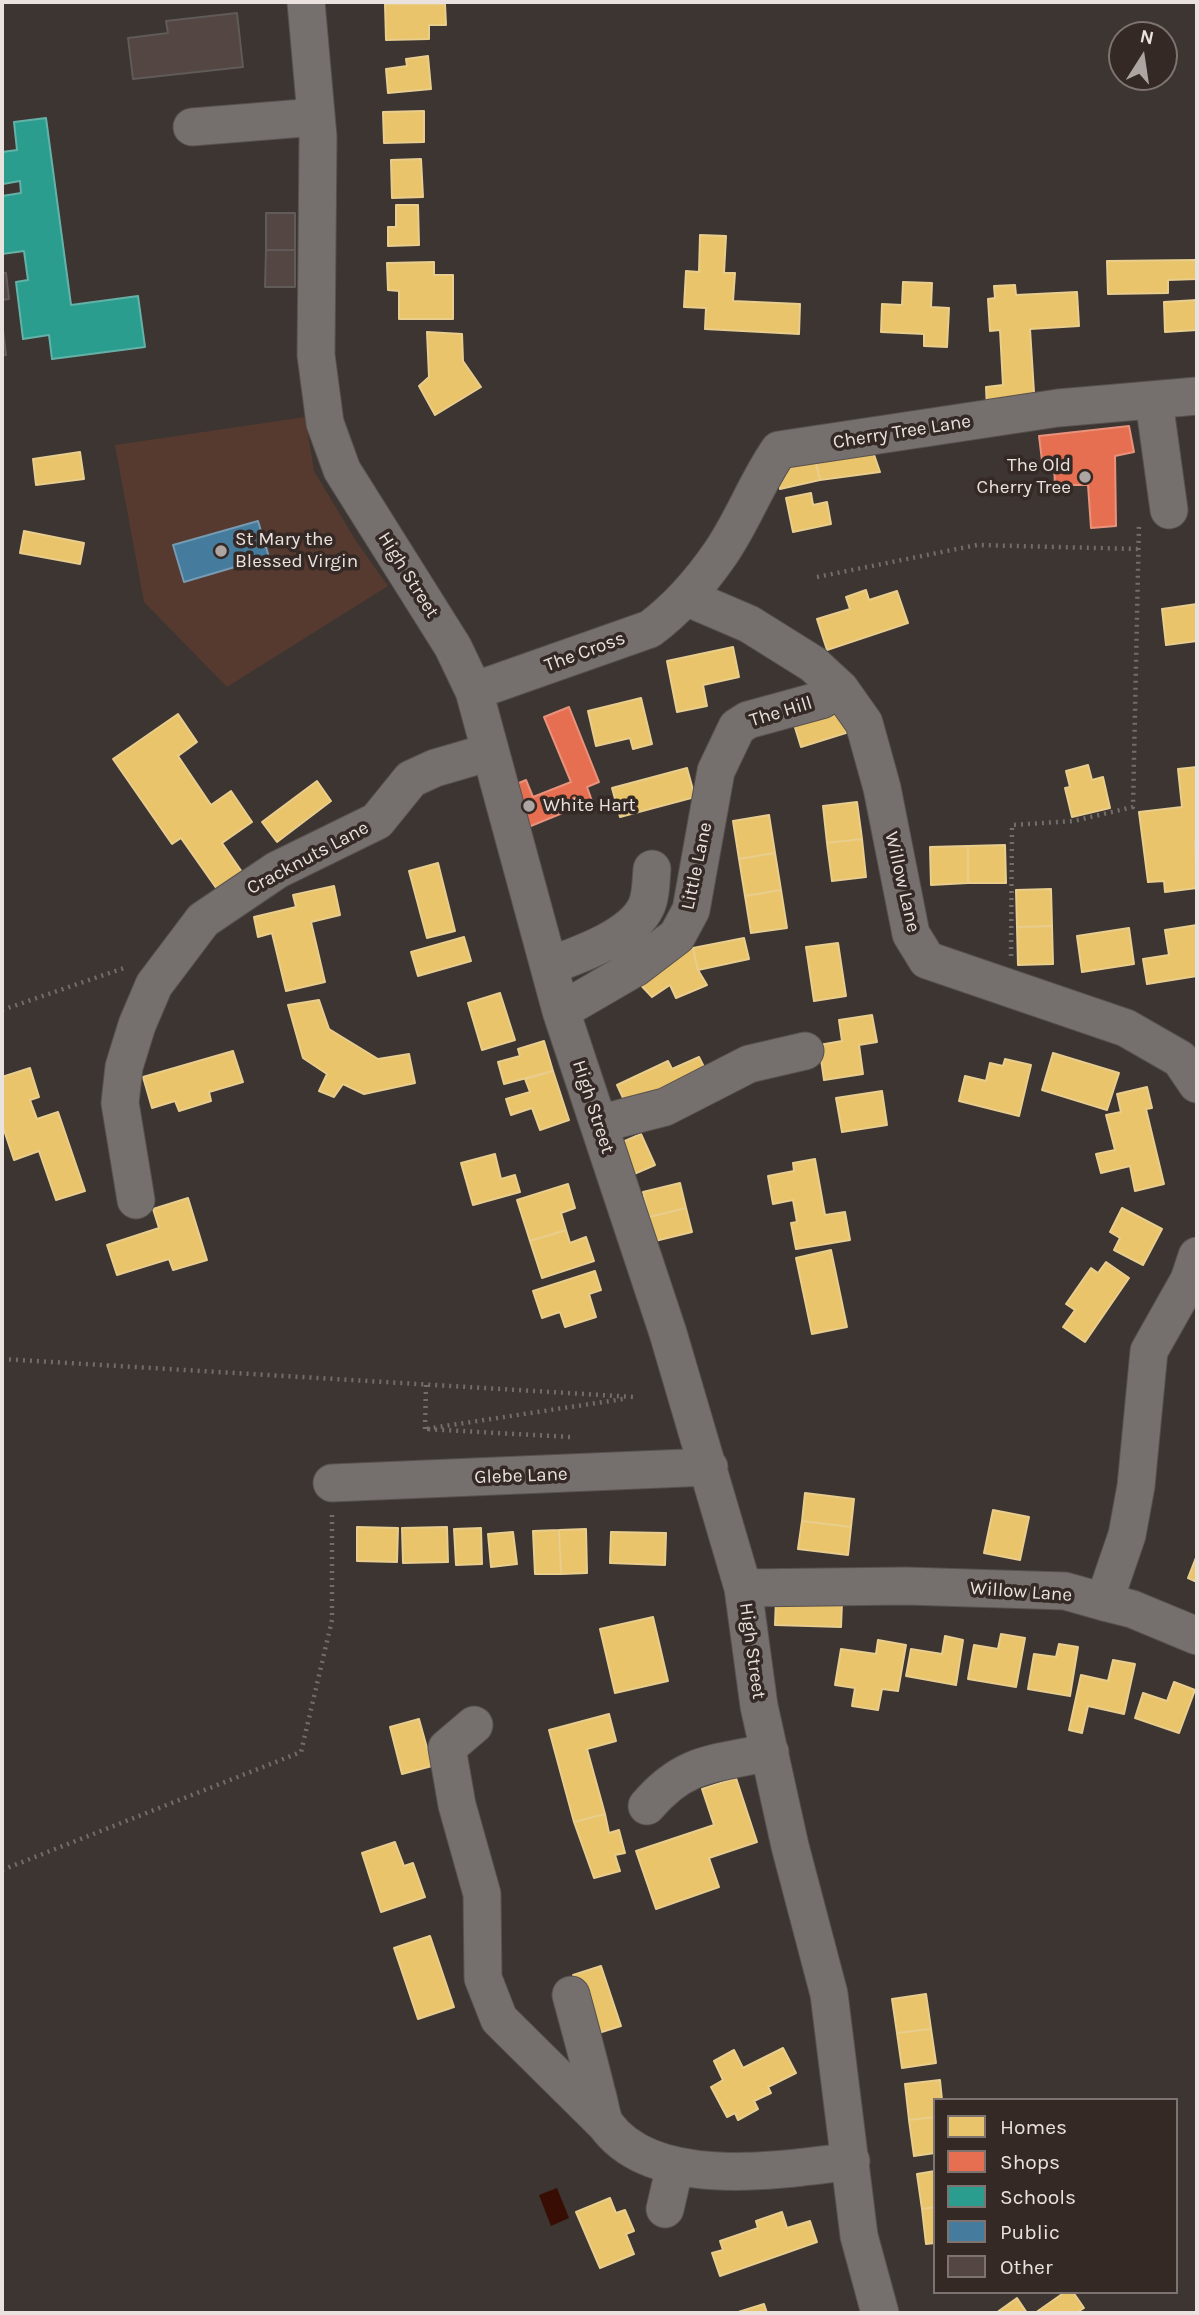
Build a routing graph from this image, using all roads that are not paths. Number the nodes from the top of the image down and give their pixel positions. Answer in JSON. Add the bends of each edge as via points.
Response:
{"nodes":[{"id":1,"x":306,"y":2,"type":"edge"},
{"id":2,"x":316,"y":117,"type":"junction"},
{"id":3,"x":192,"y":127,"type":"dead end"},
{"id":4,"x":1197,"y":396,"type":"edge"},
{"id":5,"x":1154,"y":401,"type":"junction"},
{"id":6,"x":1154,"y":509,"type":"road end"},
{"id":7,"x":687,"y":597,"type":"junction"},
{"id":8,"x":840,"y":689,"type":"junction"},
{"id":9,"x":474,"y":691,"type":"junction"},
{"id":10,"x":728,"y":743,"type":"joint"},
{"id":11,"x":489,"y":752,"type":"junction"},
{"id":12,"x":652,"y":869,"type":"dead end"},
{"id":13,"x":549,"y":966,"type":"junction"},
{"id":14,"x":561,"y":1011,"type":"junction"},
{"id":15,"x":805,"y":1052,"type":"dead end"},
{"id":16,"x":1197,"y":1084,"type":"edge"},
{"id":17,"x":598,"y":1124,"type":"junction"},
{"id":18,"x":136,"y":1200,"type":"dead end"},
{"id":19,"x":1197,"y":1256,"type":"edge"},
{"id":20,"x":709,"y":1467,"type":"junction"},
{"id":21,"x":332,"y":1483,"type":"road end"},
{"id":22,"x":743,"y":1588,"type":"junction"},
{"id":23,"x":1104,"y":1602,"type":"junction"},
{"id":24,"x":1197,"y":1636,"type":"edge"},
{"id":25,"x":474,"y":1726,"type":"dead end"},
{"id":26,"x":770,"y":1752,"type":"junction"},
{"id":27,"x":647,"y":1806,"type":"dead end"},
{"id":28,"x":571,"y":1995,"type":"dead end"},
{"id":29,"x":616,"y":2135,"type":"junction"},
{"id":30,"x":851,"y":2161,"type":"junction"},
{"id":31,"x":675,"y":2166,"type":"junction"},
{"id":32,"x":665,"y":2209,"type":"dead end"},
{"id":33,"x":880,"y":2313,"type":"edge"}],
"edges":[{"from":1,"to":2,"type":"street","name":"High Street"},
{"from":2,"to":3,"type":"street"},
{"from":2,"to":9,"type":"street","name":"High Street","via":[[316,355],[325,423],[342,470],[453,647]]},
{"from":4,"to":5,"type":"street","name":"Cherry Tree Lane"},
{"from":5,"to":6,"type":"street"},
{"from":5,"to":7,"type":"street","name":"Cherry Tree Lane","via":[[1058,408],[779,450],[721,552]]},
{"from":7,"to":8,"type":"street","name":"Willow Lane","via":[[749,624],[813,664]]},
{"from":7,"to":9,"type":"street","name":"The Cross","via":[[650,629]]},
{"from":8,"to":10,"type":"street","name":"The Hill","via":[[821,700],[748,720],[737,727]]},
{"from":8,"to":16,"type":"street","name":"Willow Lane","via":[[864,723],[911,934],[927,960],[1126,1027],[1180,1059]]},
{"from":9,"to":11,"type":"street","name":"High Street"},
{"from":10,"to":14,"type":"street","name":"Little Lane","via":[[716,771],[691,910],[677,936],[635,968]]},
{"from":11,"to":13,"type":"street","name":"High Street"},
{"from":11,"to":18,"type":"street","name":"Cracknuts Lane","via":[[411,779],[377,821],[277,870],[203,920],[155,985],[124,1067],[120,1103]]},
{"from":12,"to":13,"type":"street","via":[[646,907],[632,925],[598,946]]},
{"from":13,"to":14,"type":"street","name":"High Street"},
{"from":14,"to":17,"type":"street","name":"High Street"},
{"from":15,"to":17,"type":"street","via":[[749,1064],[665,1107]]},
{"from":17,"to":20,"type":"street","name":"High Street"},
{"from":19,"to":23,"type":"street","via":[[1189,1280],[1149,1351],[1136,1486],[1127,1535]]},
{"from":20,"to":21,"type":"street","name":"Glebe Lane"},
{"from":20,"to":22,"type":"street","name":"High Street"},
{"from":22,"to":23,"type":"street","name":"Willow Lane","via":[[906,1586],[1052,1591]]},
{"from":22,"to":26,"type":"street","name":"High Street"},
{"from":23,"to":24,"type":"street","name":"Willow Lane"},
{"from":25,"to":29,"type":"street","via":[[447,1748],[457,1805],[482,1894],[483,1978],[499,2019]]},
{"from":26,"to":27,"type":"street","via":[[686,1770],[663,1786]]},
{"from":26,"to":30,"type":"street","name":"High Street","via":[[829,1994]]},
{"from":28,"to":29,"type":"street"},
{"from":29,"to":31,"type":"street","via":[[654,2160]]},
{"from":30,"to":31,"type":"street","via":[[783,2170]]},
{"from":30,"to":33,"type":"street","name":"High Street","via":[[859,2236]]},
{"from":31,"to":32,"type":"street"}]}
